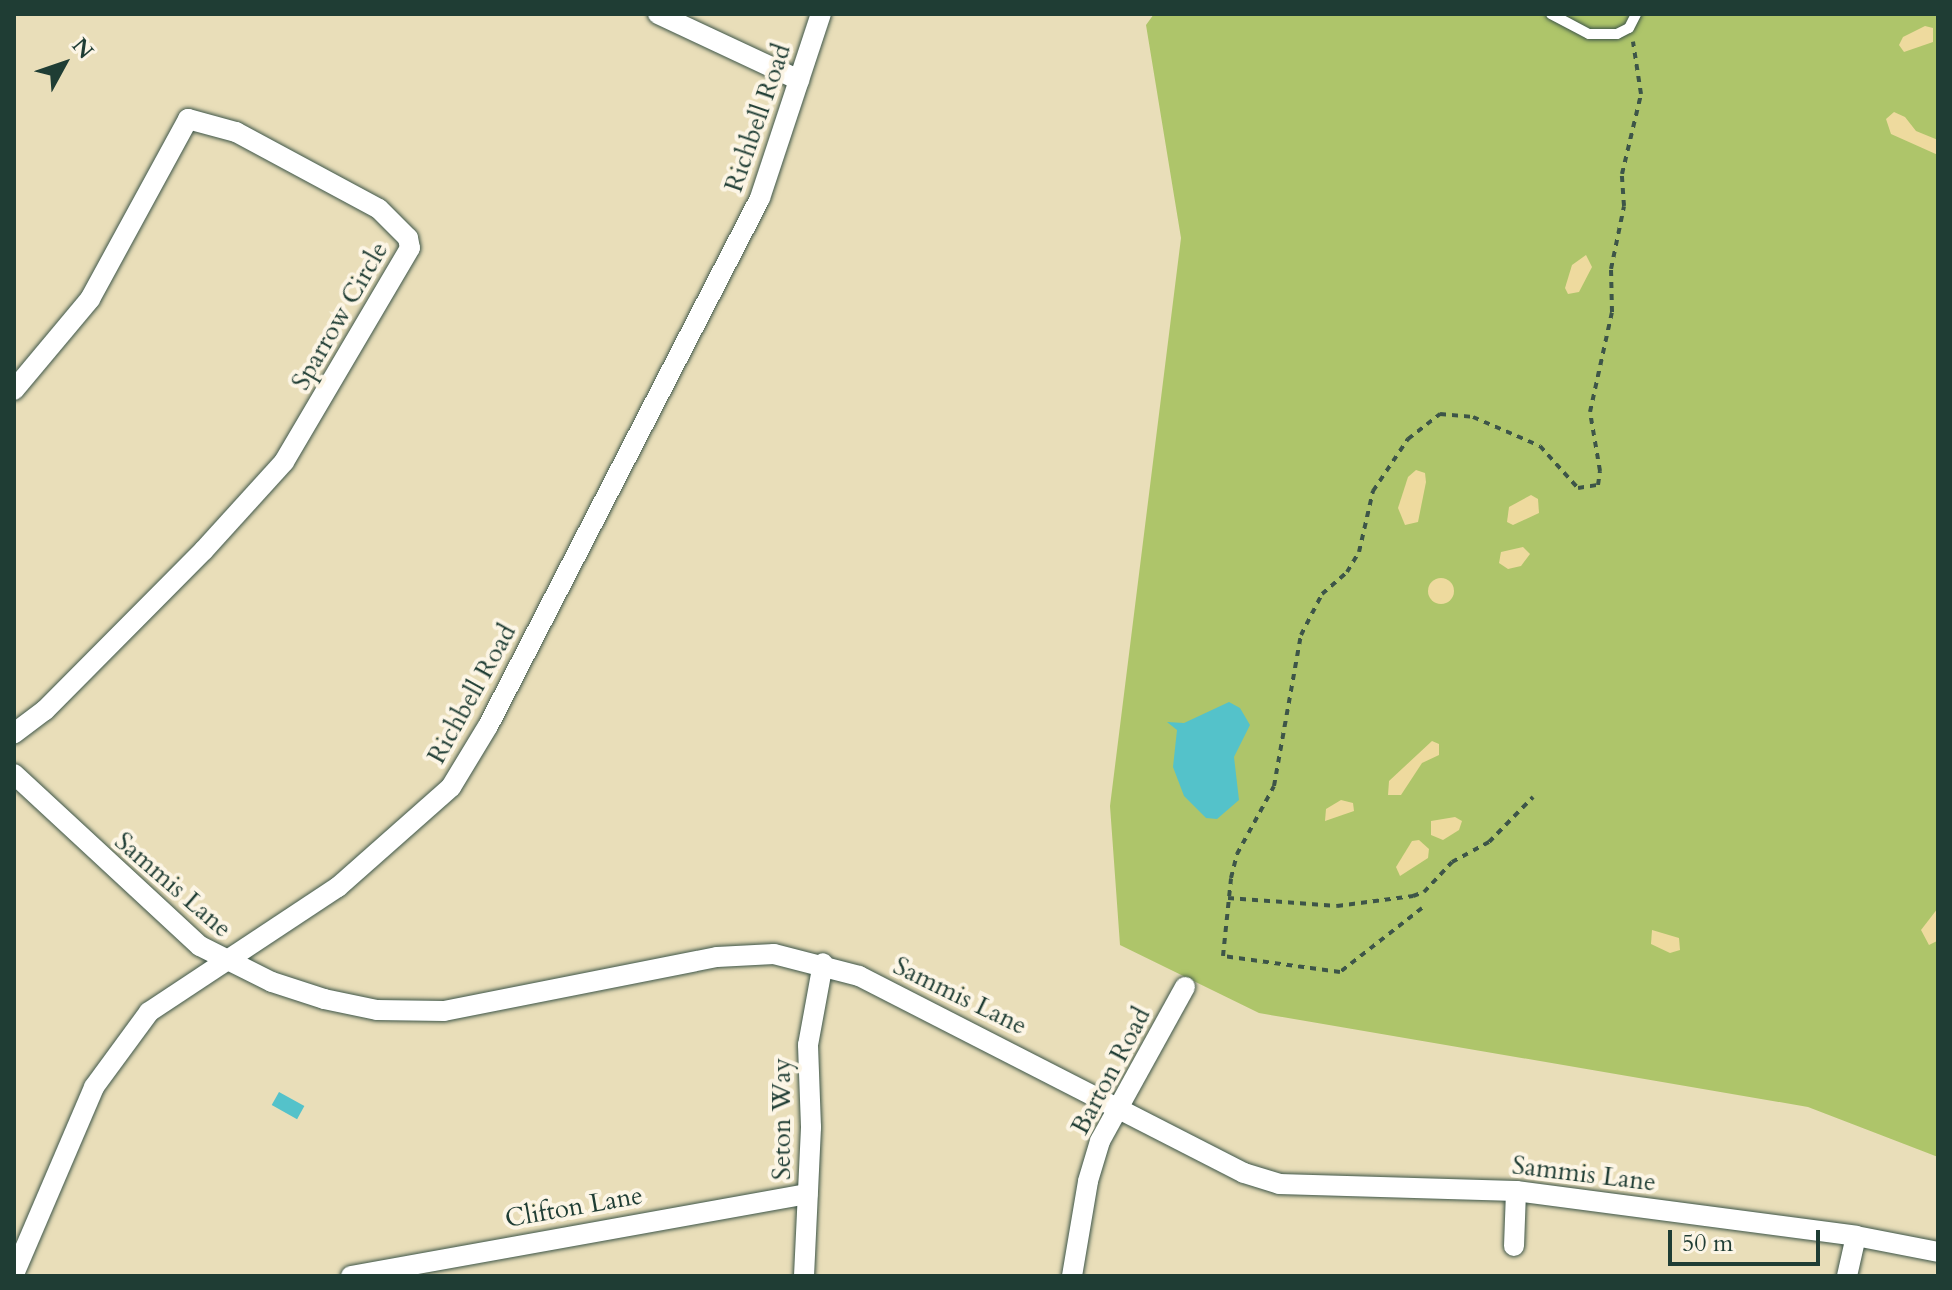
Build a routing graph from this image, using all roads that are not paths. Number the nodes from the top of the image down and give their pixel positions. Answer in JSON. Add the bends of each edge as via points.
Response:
{"nodes":[{"id":1,"x":658,"y":14,"type":"edge"},
{"id":2,"x":821,"y":14,"type":"edge"},
{"id":3,"x":1551,"y":14,"type":"edge"},
{"id":4,"x":1636,"y":14,"type":"edge"},
{"id":5,"x":799,"y":80,"type":"junction"},
{"id":6,"x":14,"y":390,"type":"edge"},
{"id":7,"x":14,"y":733,"type":"edge"},
{"id":8,"x":14,"y":774,"type":"edge"},
{"id":9,"x":224,"y":962,"type":"junction"},
{"id":10,"x":823,"y":963,"type":"junction"},
{"id":11,"x":1185,"y":987,"type":"dead end"},
{"id":12,"x":1117,"y":1105,"type":"junction"},
{"id":13,"x":1516,"y":1191,"type":"junction"},
{"id":14,"x":808,"y":1194,"type":"junction"},
{"id":15,"x":1856,"y":1236,"type":"junction"},
{"id":16,"x":1514,"y":1246,"type":"dead end"},
{"id":17,"x":1938,"y":1252,"type":"edge"},
{"id":18,"x":14,"y":1274,"type":"edge"},
{"id":19,"x":351,"y":1276,"type":"edge"},
{"id":20,"x":804,"y":1276,"type":"edge"},
{"id":21,"x":1072,"y":1276,"type":"edge"},
{"id":22,"x":1847,"y":1276,"type":"edge"}],
"edges":[{"from":1,"to":5,"type":"street"},
{"from":2,"to":5,"type":"street","name":"Richbell Road"},
{"from":3,"to":4,"type":"lane","via":[[1589,34],[1629,28]]},
{"from":5,"to":9,"type":"street","name":"Richbell Road","via":[[760,198],[488,726],[451,787],[338,887]]},
{"from":6,"to":7,"type":"street","name":"Sparrow Circle","via":[[90,299],[188,119],[236,132],[379,209],[408,238],[410,248],[284,462],[45,710]]},
{"from":8,"to":9,"type":"street","name":"Sammis Lane","via":[[133,889]]},
{"from":9,"to":10,"type":"street","name":"Sammis Lane","via":[[324,999],[377,1010],[431,1011],[717,957],[774,954]]},
{"from":9,"to":18,"type":"street","name":"Richbell Road","via":[[149,1012],[115,1053],[54,1170]]},
{"from":10,"to":12,"type":"street","name":"Sammis Lane"},
{"from":10,"to":14,"type":"street","name":"Seton Way","via":[[808,1045]]},
{"from":11,"to":12,"type":"street","name":"Barton Road"},
{"from":12,"to":13,"type":"street","name":"Sammis Lane","via":[[1244,1173],[1279,1184]]},
{"from":12,"to":21,"type":"street","name":"Barton Road","via":[[1088,1181]]},
{"from":13,"to":15,"type":"street","name":"Sammis Lane"},
{"from":13,"to":16,"type":"street"},
{"from":14,"to":19,"type":"street","name":"Clifton Lane"},
{"from":14,"to":20,"type":"street","name":"Seton Way"},
{"from":15,"to":17,"type":"street","name":"Sammis Lane"},
{"from":15,"to":22,"type":"street"}]}
